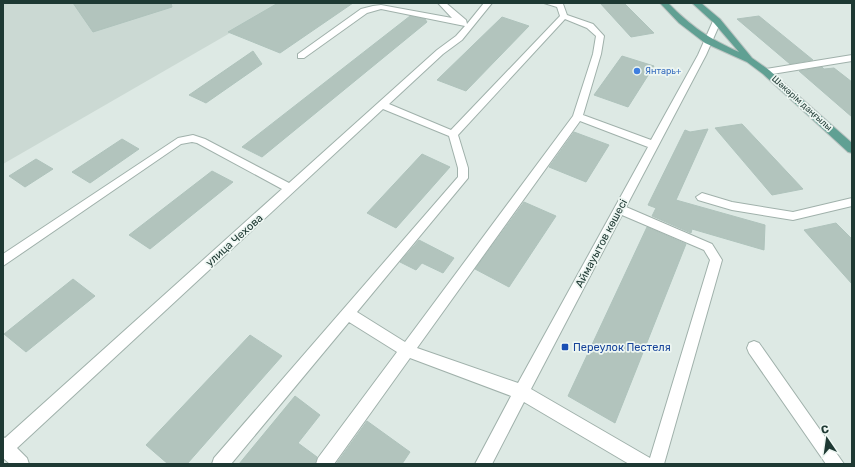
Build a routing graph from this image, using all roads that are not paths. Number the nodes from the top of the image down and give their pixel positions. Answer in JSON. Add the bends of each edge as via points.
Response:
{"nodes":[{"id":1,"x":442,"y":3,"type":"edge"},
{"id":2,"x":488,"y":3,"type":"edge"},
{"id":3,"x":548,"y":3,"type":"edge"},
{"id":4,"x":664,"y":3,"type":"edge"},
{"id":5,"x":696,"y":3,"type":"edge"},
{"id":6,"x":562,"y":8,"type":"edge"},
{"id":7,"x":717,"y":21,"type":"junction"},
{"id":8,"x":464,"y":26,"type":"junction"},
{"id":9,"x":708,"y":41,"type":"junction"},
{"id":10,"x":301,"y":56,"type":"dead end"},
{"id":11,"x":852,"y":58,"type":"edge"},
{"id":12,"x":750,"y":60,"type":"junction"},
{"id":13,"x":766,"y":72,"type":"junction"},
{"id":14,"x":382,"y":105,"type":"junction"},
{"id":15,"x":578,"y":118,"type":"junction"},
{"id":16,"x":453,"y":134,"type":"junction"},
{"id":17,"x":653,"y":145,"type":"junction"},
{"id":18,"x":852,"y":149,"type":"edge"},
{"id":19,"x":290,"y":188,"type":"junction"},
{"id":20,"x":702,"y":197,"type":"dead end"},
{"id":21,"x":852,"y":202,"type":"edge"},
{"id":22,"x":619,"y":209,"type":"junction"},
{"id":23,"x":3,"y":261,"type":"edge"},
{"id":24,"x":347,"y":313,"type":"junction"},
{"id":25,"x":754,"y":348,"type":"dead end"},
{"id":26,"x":408,"y":351,"type":"junction"},
{"id":27,"x":522,"y":392,"type":"junction"},
{"id":28,"x":4,"y":448,"type":"edge"},
{"id":29,"x":21,"y":464,"type":"edge"},
{"id":30,"x":220,"y":464,"type":"edge"},
{"id":31,"x":324,"y":464,"type":"edge"},
{"id":32,"x":483,"y":464,"type":"edge"},
{"id":33,"x":644,"y":464,"type":"edge"},
{"id":34,"x":656,"y":464,"type":"edge"},
{"id":35,"x":836,"y":464,"type":"edge"}],
"edges":[{"from":1,"to":8,"type":"street"},
{"from":2,"to":8,"type":"street","name":"улица Чехова"},
{"from":3,"to":6,"type":"street"},
{"from":4,"to":9,"type":"main road","name":"Шәкәрім даңғылы"},
{"from":5,"to":7,"type":"main road","name":"Шәкәрім даңғылы"},
{"from":6,"to":15,"type":"street","via":[[590,26],[600,36]]},
{"from":6,"to":16,"type":"street"},
{"from":7,"to":9,"type":"street","name":"Аймауытов көшесі"},
{"from":7,"to":12,"type":"main road","name":"Шәкәрім даңғылы"},
{"from":8,"to":10,"type":"street","via":[[381,7],[373,8]]},
{"from":8,"to":14,"type":"street","name":"улица Чехова"},
{"from":9,"to":12,"type":"main road","name":"Шәкәрім даңғылы"},
{"from":9,"to":17,"type":"street","name":"Аймауытов көшесі"},
{"from":11,"to":13,"type":"street"},
{"from":12,"to":13,"type":"main road","name":"Шәкәрім даңғылы"},
{"from":13,"to":18,"type":"main road","name":"Шәкәрім даңғылы"},
{"from":14,"to":16,"type":"street"},
{"from":14,"to":19,"type":"street","name":"улица Чехова"},
{"from":15,"to":17,"type":"street"},
{"from":15,"to":26,"type":"street"},
{"from":16,"to":24,"type":"street","via":[[463,168],[463,178]]},
{"from":17,"to":22,"type":"street","name":"Аймауытов көшесі"},
{"from":19,"to":23,"type":"street","via":[[200,141],[193,138],[178,140]]},
{"from":19,"to":28,"type":"street","name":"улица Чехова"},
{"from":20,"to":21,"type":"street","via":[[732,206],[793,216]]},
{"from":22,"to":27,"type":"street","name":"Аймауытов көшесі"},
{"from":22,"to":34,"type":"street","via":[[708,247],[716,260]]},
{"from":24,"to":26,"type":"street"},
{"from":24,"to":30,"type":"street"},
{"from":25,"to":35,"type":"street"},
{"from":26,"to":27,"type":"street"},
{"from":26,"to":31,"type":"street"},
{"from":27,"to":32,"type":"street","name":"Аймауытов көшесі"},
{"from":27,"to":33,"type":"street"},
{"from":28,"to":29,"type":"street"}]}
